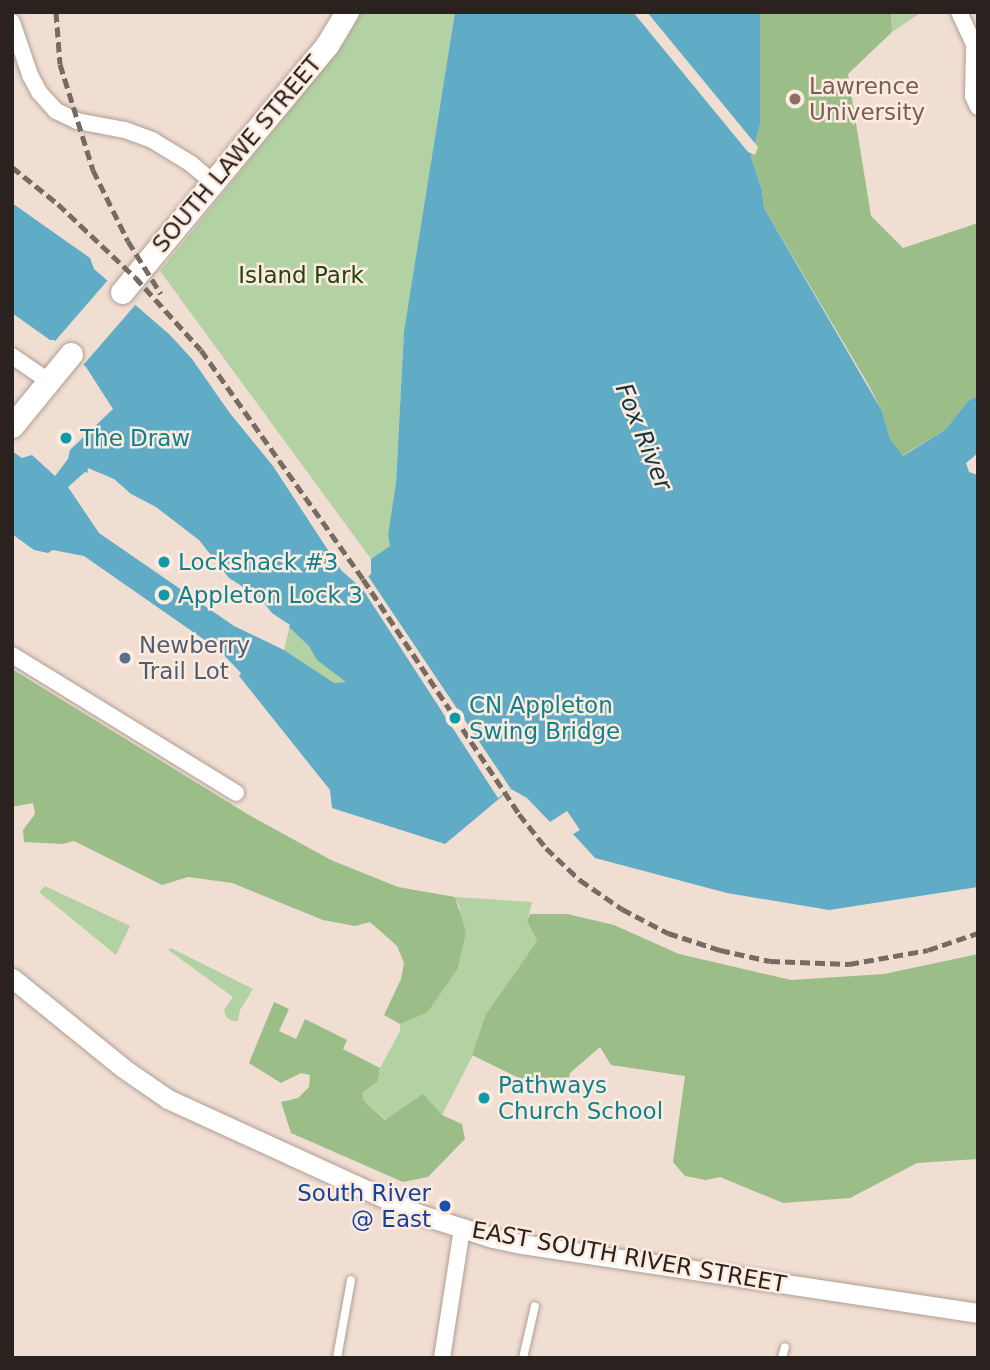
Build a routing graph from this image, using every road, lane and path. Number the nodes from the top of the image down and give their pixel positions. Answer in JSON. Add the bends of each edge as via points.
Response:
{"nodes":[{"id":1,"x":346,"y":12,"type":"edge"},
{"id":2,"x":959,"y":12,"type":"edge"},
{"id":3,"x":12,"y":22,"type":"edge"},
{"id":4,"x":976,"y":52,"type":"edge"},
{"id":5,"x":978,"y":107,"type":"edge"},
{"id":6,"x":213,"y":182,"type":"junction"},
{"id":7,"x":122,"y":292,"type":"dead end"},
{"id":8,"x":71,"y":354,"type":"dead end"},
{"id":9,"x":12,"y":356,"type":"edge"},
{"id":10,"x":50,"y":383,"type":"junction"},
{"id":11,"x":12,"y":426,"type":"edge"},
{"id":12,"x":12,"y":655,"type":"edge"},
{"id":13,"x":236,"y":793,"type":"dead end"},
{"id":14,"x":12,"y":978,"type":"edge"},
{"id":15,"x":462,"y":1228,"type":"junction"},
{"id":16,"x":351,"y":1280,"type":"dead end"},
{"id":17,"x":535,"y":1306,"type":"dead end"},
{"id":18,"x":978,"y":1313,"type":"edge"},
{"id":19,"x":785,"y":1346,"type":"dead end"},
{"id":20,"x":337,"y":1358,"type":"edge"},
{"id":21,"x":442,"y":1358,"type":"edge"},
{"id":22,"x":523,"y":1358,"type":"edge"},
{"id":23,"x":782,"y":1358,"type":"edge"}],
"edges":[{"from":1,"to":6,"type":"main road","name":"SOUTH LAWE STREET","via":[[327,45]]},
{"from":2,"to":4,"type":"street"},
{"from":3,"to":6,"type":"street","via":[[38,92],[55,111],[152,140]]},
{"from":4,"to":5,"type":"street","via":[[973,96]]},
{"from":6,"to":7,"type":"main road","name":"SOUTH LAWE STREET"},
{"from":8,"to":10,"type":"main road"},
{"from":9,"to":10,"type":"street"},
{"from":10,"to":11,"type":"main road"},
{"from":12,"to":13,"type":"street"},
{"from":14,"to":15,"type":"street","name":"EAST SOUTH RIVER STREET","via":[[122,1068],[168,1099],[419,1214]]},
{"from":15,"to":18,"type":"street","name":"EAST SOUTH RIVER STREET","via":[[522,1244]]},
{"from":15,"to":21,"type":"street"},
{"from":16,"to":20,"type":"lane"},
{"from":17,"to":22,"type":"lane"},
{"from":19,"to":23,"type":"lane"}]}
